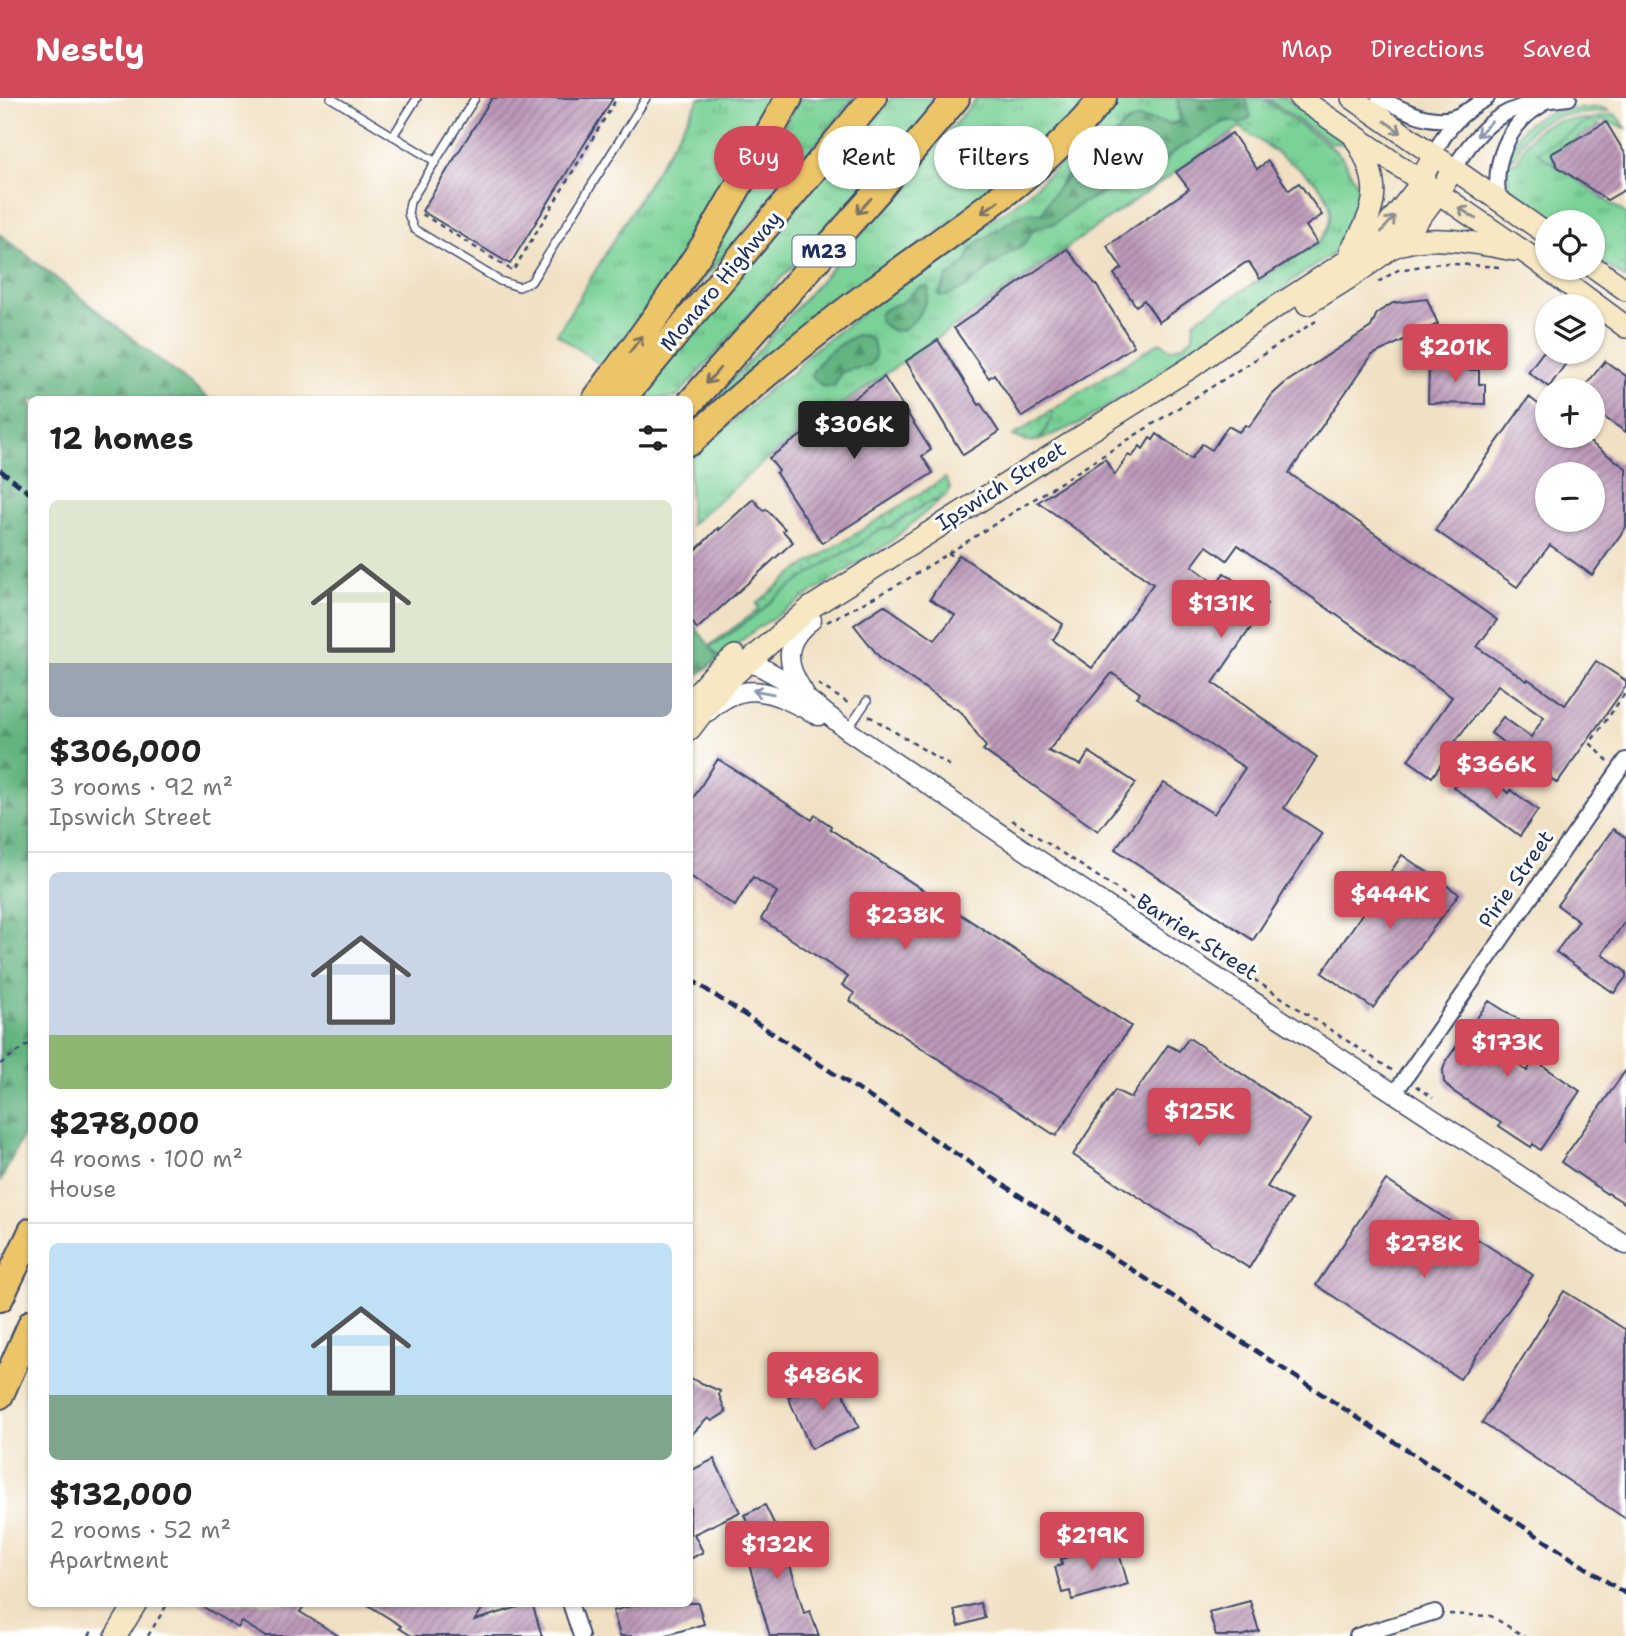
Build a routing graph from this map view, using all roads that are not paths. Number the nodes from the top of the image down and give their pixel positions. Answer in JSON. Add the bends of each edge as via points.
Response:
{"nodes":[{"id":1,"x":331,"y":98,"type":"edge"},
{"id":2,"x":417,"y":98,"type":"edge"},
{"id":3,"x":475,"y":98,"type":"edge"},
{"id":4,"x":646,"y":98,"type":"edge"},
{"id":5,"x":789,"y":98,"type":"edge"},
{"id":6,"x":873,"y":98,"type":"edge"},
{"id":7,"x":956,"y":98,"type":"edge"},
{"id":8,"x":1103,"y":98,"type":"edge"},
{"id":9,"x":1300,"y":98,"type":"edge"},
{"id":10,"x":1352,"y":98,"type":"edge"},
{"id":11,"x":1378,"y":98,"type":"edge"},
{"id":12,"x":1487,"y":98,"type":"edge"},
{"id":13,"x":1569,"y":98,"type":"edge"},
{"id":14,"x":1550,"y":100,"type":"junction"},
{"id":15,"x":1466,"y":111,"type":"junction"},
{"id":16,"x":1353,"y":134,"type":"junction"},
{"id":17,"x":393,"y":136,"type":"junction"},
{"id":18,"x":1434,"y":155,"type":"junction"},
{"id":19,"x":436,"y":162,"type":"junction"},
{"id":20,"x":1454,"y":170,"type":"junction"},
{"id":21,"x":1429,"y":188,"type":"junction"},
{"id":22,"x":1499,"y":201,"type":"junction"},
{"id":23,"x":1535,"y":226,"type":"edge"},
{"id":24,"x":1390,"y":248,"type":"junction"},
{"id":25,"x":1523,"y":252,"type":"junction"},
{"id":26,"x":1343,"y":263,"type":"junction"},
{"id":27,"x":1605,"y":275,"type":"edge"},
{"id":28,"x":1626,"y":290,"type":"edge"},
{"id":29,"x":1626,"y":327,"type":"edge"},
{"id":30,"x":1193,"y":366,"type":"junction"},
{"id":31,"x":598,"y":396,"type":"edge"},
{"id":32,"x":625,"y":396,"type":"edge"},
{"id":33,"x":693,"y":400,"type":"edge"},
{"id":34,"x":693,"y":439,"type":"edge"},
{"id":35,"x":837,"y":590,"type":"junction"},
{"id":36,"x":819,"y":615,"type":"junction"},
{"id":37,"x":747,"y":663,"type":"junction"},
{"id":38,"x":712,"y":676,"type":"junction"},
{"id":39,"x":813,"y":691,"type":"junction"},
{"id":40,"x":693,"y":698,"type":"edge"},
{"id":41,"x":867,"y":701,"type":"dead end"},
{"id":42,"x":693,"y":726,"type":"edge"},
{"id":43,"x":693,"y":727,"type":"edge"},
{"id":44,"x":847,"y":730,"type":"junction"},
{"id":45,"x":1622,"y":765,"type":"edge"},
{"id":46,"x":1399,"y":1086,"type":"junction"},
{"id":47,"x":28,"y":1239,"type":"edge"},
{"id":48,"x":1626,"y":1245,"type":"edge"},
{"id":49,"x":0,"y":1298,"type":"edge"},
{"id":50,"x":28,"y":1332,"type":"edge"},
{"id":51,"x":0,"y":1395,"type":"edge"},
{"id":52,"x":134,"y":1607,"type":"edge"},
{"id":53,"x":571,"y":1607,"type":"edge"},
{"id":54,"x":1435,"y":1612,"type":"road end"},
{"id":55,"x":116,"y":1636,"type":"edge"},
{"id":56,"x":581,"y":1636,"type":"edge"},
{"id":57,"x":1357,"y":1636,"type":"edge"}],
"edges":[{"from":1,"to":17,"type":"lane"},
{"from":2,"to":17,"type":"lane"},
{"from":3,"to":19,"type":"lane"},
{"from":4,"to":19,"type":"lane","via":[[531,282],[519,286],[500,281],[414,229],[408,207]]},
{"from":31,"to":5,"type":"highway","one_way":true,"via":[[707,241]]},
{"from":6,"to":32,"type":"highway","name":"Monaro Highway","number":"M23"},
{"from":7,"to":33,"type":"highway","number":"M23","one_way":true},
{"from":8,"to":34,"type":"highway","one_way":true,"via":[[1020,183],[823,329]]},
{"from":9,"to":16,"type":"main road"},
{"from":10,"to":18,"type":"main road","one_way":true},
{"from":11,"to":15,"type":"street","via":[[1433,119],[1453,118]]},
{"from":12,"to":15,"type":"street"},
{"from":13,"to":14,"type":"street"},
{"from":14,"to":20,"type":"street","one_way":true,"via":[[1500,115],[1470,144]]},
{"from":14,"to":22,"type":"street","via":[[1522,117],[1509,135],[1497,179]]},
{"from":15,"to":18,"type":"street","via":[[1446,131]]},
{"from":16,"to":21,"type":"main road"},
{"from":16,"to":26,"type":"main road","via":[[1371,172],[1374,197],[1367,225]]},
{"from":17,"to":19,"type":"lane"},
{"from":18,"to":20,"type":"main road"},
{"from":18,"to":21,"type":"main road","name":"Ipswich Street"},
{"from":20,"to":21,"type":"main road","name":"Ipswich Street"},
{"from":20,"to":22,"type":"main road"},
{"from":21,"to":24,"type":"main road","name":"Ipswich Street"},
{"from":25,"to":21,"type":"main road","one_way":true},
{"from":26,"to":21,"type":"main road","name":"Ipswich Street","one_way":true},
{"from":22,"to":23,"type":"main road"},
{"from":24,"to":25,"type":"main road","via":[[1406,242],[1474,242]]},
{"from":24,"to":30,"type":"main road","name":"Ipswich Street","via":[[1273,326]]},
{"from":25,"to":29,"type":"main road"},
{"from":26,"to":30,"type":"main road","name":"Ipswich Street"},
{"from":27,"to":28,"type":"main road"},
{"from":30,"to":35,"type":"main road","name":"Ipswich Street"},
{"from":35,"to":36,"type":"main road","name":"Ipswich Street"},
{"from":35,"to":39,"type":"street","via":[[792,643],[792,669]]},
{"from":36,"to":37,"type":"main road","name":"Ipswich Street"},
{"from":36,"to":38,"type":"main road","name":"Ipswich Street","via":[[760,636]]},
{"from":37,"to":38,"type":"main road","via":[[734,664]]},
{"from":37,"to":39,"type":"street","name":"Barrier Street"},
{"from":37,"to":42,"type":"main road","name":"Ipswich Street","via":[[712,697]]},
{"from":38,"to":40,"type":"main road","name":"Ipswich Street"},
{"from":39,"to":44,"type":"street","name":"Barrier Street"},
{"from":41,"to":44,"type":"lane"},
{"from":44,"to":43,"type":"street","one_way":true,"via":[[771,693],[752,690],[732,694],[716,704]]},
{"from":44,"to":46,"type":"street","name":"Barrier Street","via":[[1091,895]]},
{"from":45,"to":46,"type":"street","name":"Pirie Street"},
{"from":46,"to":48,"type":"street","name":"Barrier Street"},
{"from":47,"to":49,"type":"highway"},
{"from":50,"to":51,"type":"highway"},
{"from":52,"to":55,"type":"main road"},
{"from":53,"to":56,"type":"street"},
{"from":54,"to":57,"type":"street"}]}
